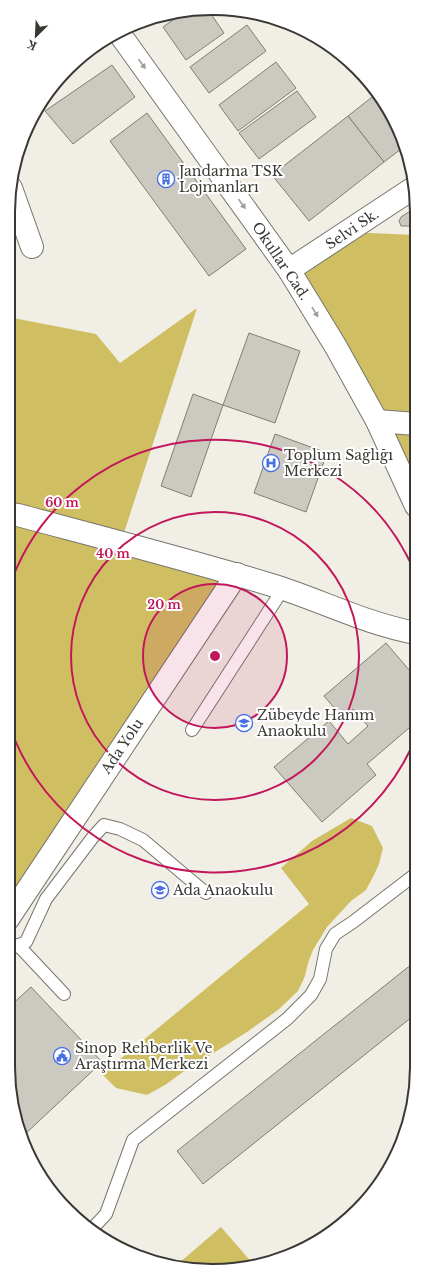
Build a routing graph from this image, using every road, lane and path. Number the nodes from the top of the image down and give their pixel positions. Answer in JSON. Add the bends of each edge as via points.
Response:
{"nodes":[{"id":1,"x":122,"y":37,"type":"edge"},
{"id":2,"x":409,"y":191,"type":"edge"},
{"id":3,"x":15,"y":199,"type":"edge"},
{"id":4,"x":32,"y":247,"type":"dead end"},
{"id":5,"x":289,"y":270,"type":"junction"},
{"id":6,"x":377,"y":421,"type":"junction"},
{"id":7,"x":410,"y":424,"type":"edge"},
{"id":8,"x":410,"y":493,"type":"edge"},
{"id":9,"x":15,"y":515,"type":"edge"},
{"id":10,"x":237,"y":574,"type":"junction"},
{"id":11,"x":283,"y":589,"type":"junction"},
{"id":12,"x":410,"y":620,"type":"edge"},
{"id":13,"x":390,"y":626,"type":"junction"},
{"id":14,"x":410,"y":631,"type":"edge"},
{"id":15,"x":192,"y":730,"type":"dead end"},
{"id":16,"x":410,"y":878,"type":"edge"},
{"id":17,"x":206,"y":893,"type":"dead end"},
{"id":18,"x":15,"y":908,"type":"edge"},
{"id":19,"x":15,"y":945,"type":"edge"},
{"id":20,"x":15,"y":948,"type":"edge"},
{"id":21,"x":64,"y":994,"type":"dead end"},
{"id":22,"x":95,"y":1225,"type":"edge"}],
"edges":[{"from":1,"to":5,"type":"street","name":"Okullar Cad.","one_way":true},
{"from":2,"to":5,"type":"street","name":"Selvi Sk."},
{"from":3,"to":4,"type":"street"},
{"from":5,"to":6,"type":"street","name":"Okullar Cad.","one_way":true},
{"from":6,"to":7,"type":"street"},
{"from":6,"to":8,"type":"street","name":"Okullar Cad."},
{"from":9,"to":10,"type":"street"},
{"from":10,"to":11,"type":"street"},
{"from":10,"to":18,"type":"street","name":"Ada Yolu"},
{"from":11,"to":13,"type":"street"},
{"from":11,"to":15,"type":"lane"},
{"from":12,"to":13,"type":"street"},
{"from":13,"to":14,"type":"street"},
{"from":16,"to":22,"type":"lane","via":[[335,934],[326,949],[320,979],[311,995],[287,1019],[133,1140],[106,1214]]},
{"from":17,"to":19,"type":"lane","via":[[143,840],[120,829],[104,825],[46,899],[26,942]]},
{"from":20,"to":21,"type":"lane"}]}
